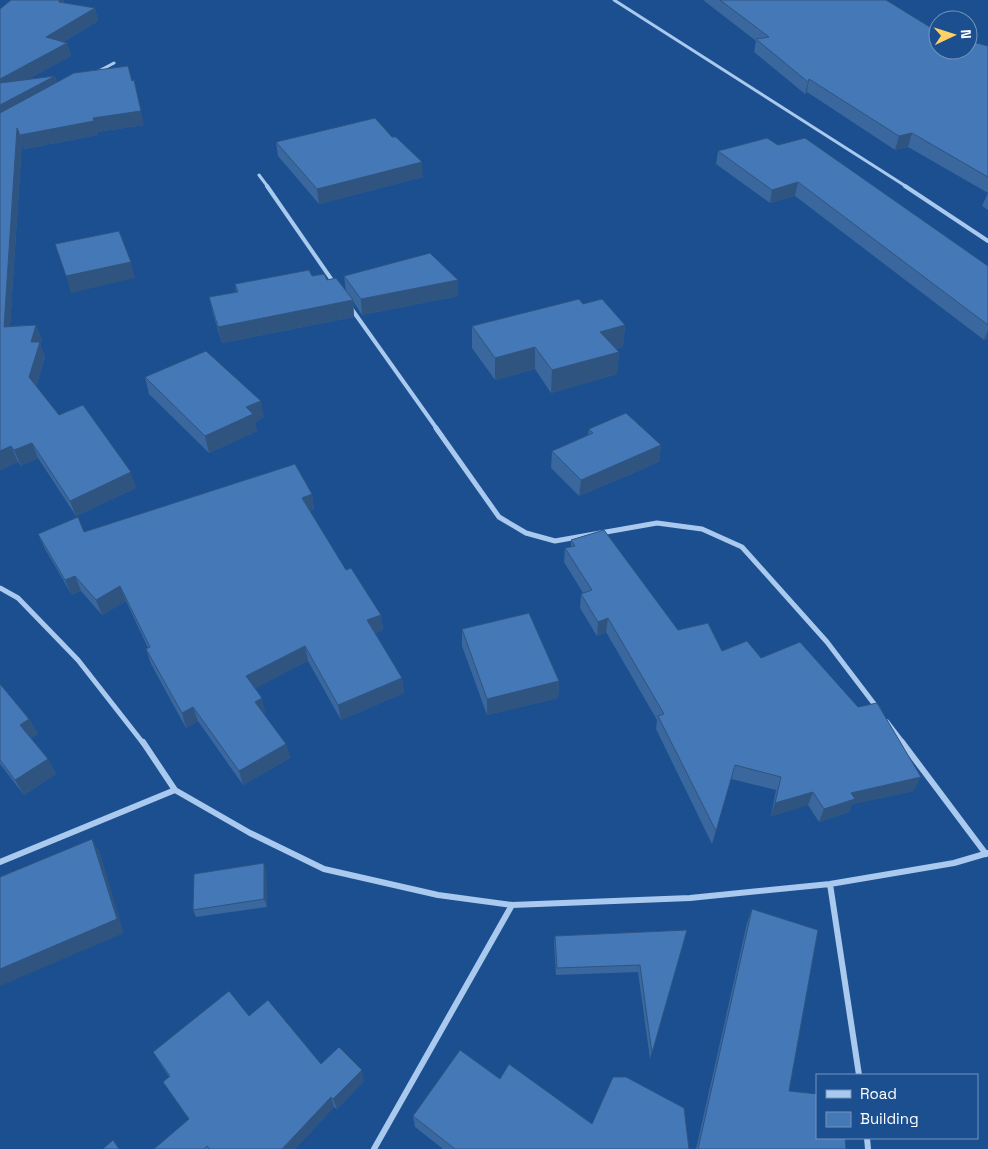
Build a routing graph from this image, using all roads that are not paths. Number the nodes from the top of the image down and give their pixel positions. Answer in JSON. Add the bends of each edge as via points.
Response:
{"nodes":[{"id":1,"x":614,"y":0,"type":"edge"},
{"id":2,"x":114,"y":63,"type":"dead end"},
{"id":3,"x":89,"y":76,"type":"edge"},
{"id":4,"x":259,"y":175,"type":"dead end"},
{"id":5,"x":988,"y":242,"type":"edge"},
{"id":6,"x":336,"y":287,"type":"edge"},
{"id":7,"x":347,"y":302,"type":"edge"},
{"id":8,"x":0,"y":588,"type":"edge"},
{"id":9,"x":175,"y":790,"type":"junction"},
{"id":10,"x":987,"y":853,"type":"edge"},
{"id":11,"x":0,"y":862,"type":"edge"},
{"id":12,"x":830,"y":884,"type":"junction"},
{"id":13,"x":512,"y":905,"type":"junction"},
{"id":14,"x":859,"y":1074,"type":"edge"},
{"id":15,"x":374,"y":1149,"type":"edge"}],
"edges":[{"from":1,"to":5,"type":"street"},
{"from":2,"to":3,"type":"street"},
{"from":4,"to":6,"type":"street"},
{"from":7,"to":10,"type":"street","via":[[499,517],[526,533],[555,540],[656,523],[702,529],[742,547],[827,642]]},
{"from":8,"to":9,"type":"street","via":[[18,598],[78,660],[140,738]]},
{"from":9,"to":11,"type":"street"},
{"from":9,"to":13,"type":"street","via":[[250,833],[324,869],[438,895]]},
{"from":10,"to":12,"type":"street","via":[[954,863]]},
{"from":12,"to":13,"type":"street","via":[[690,898]]},
{"from":12,"to":14,"type":"street"},
{"from":13,"to":15,"type":"street"}]}
